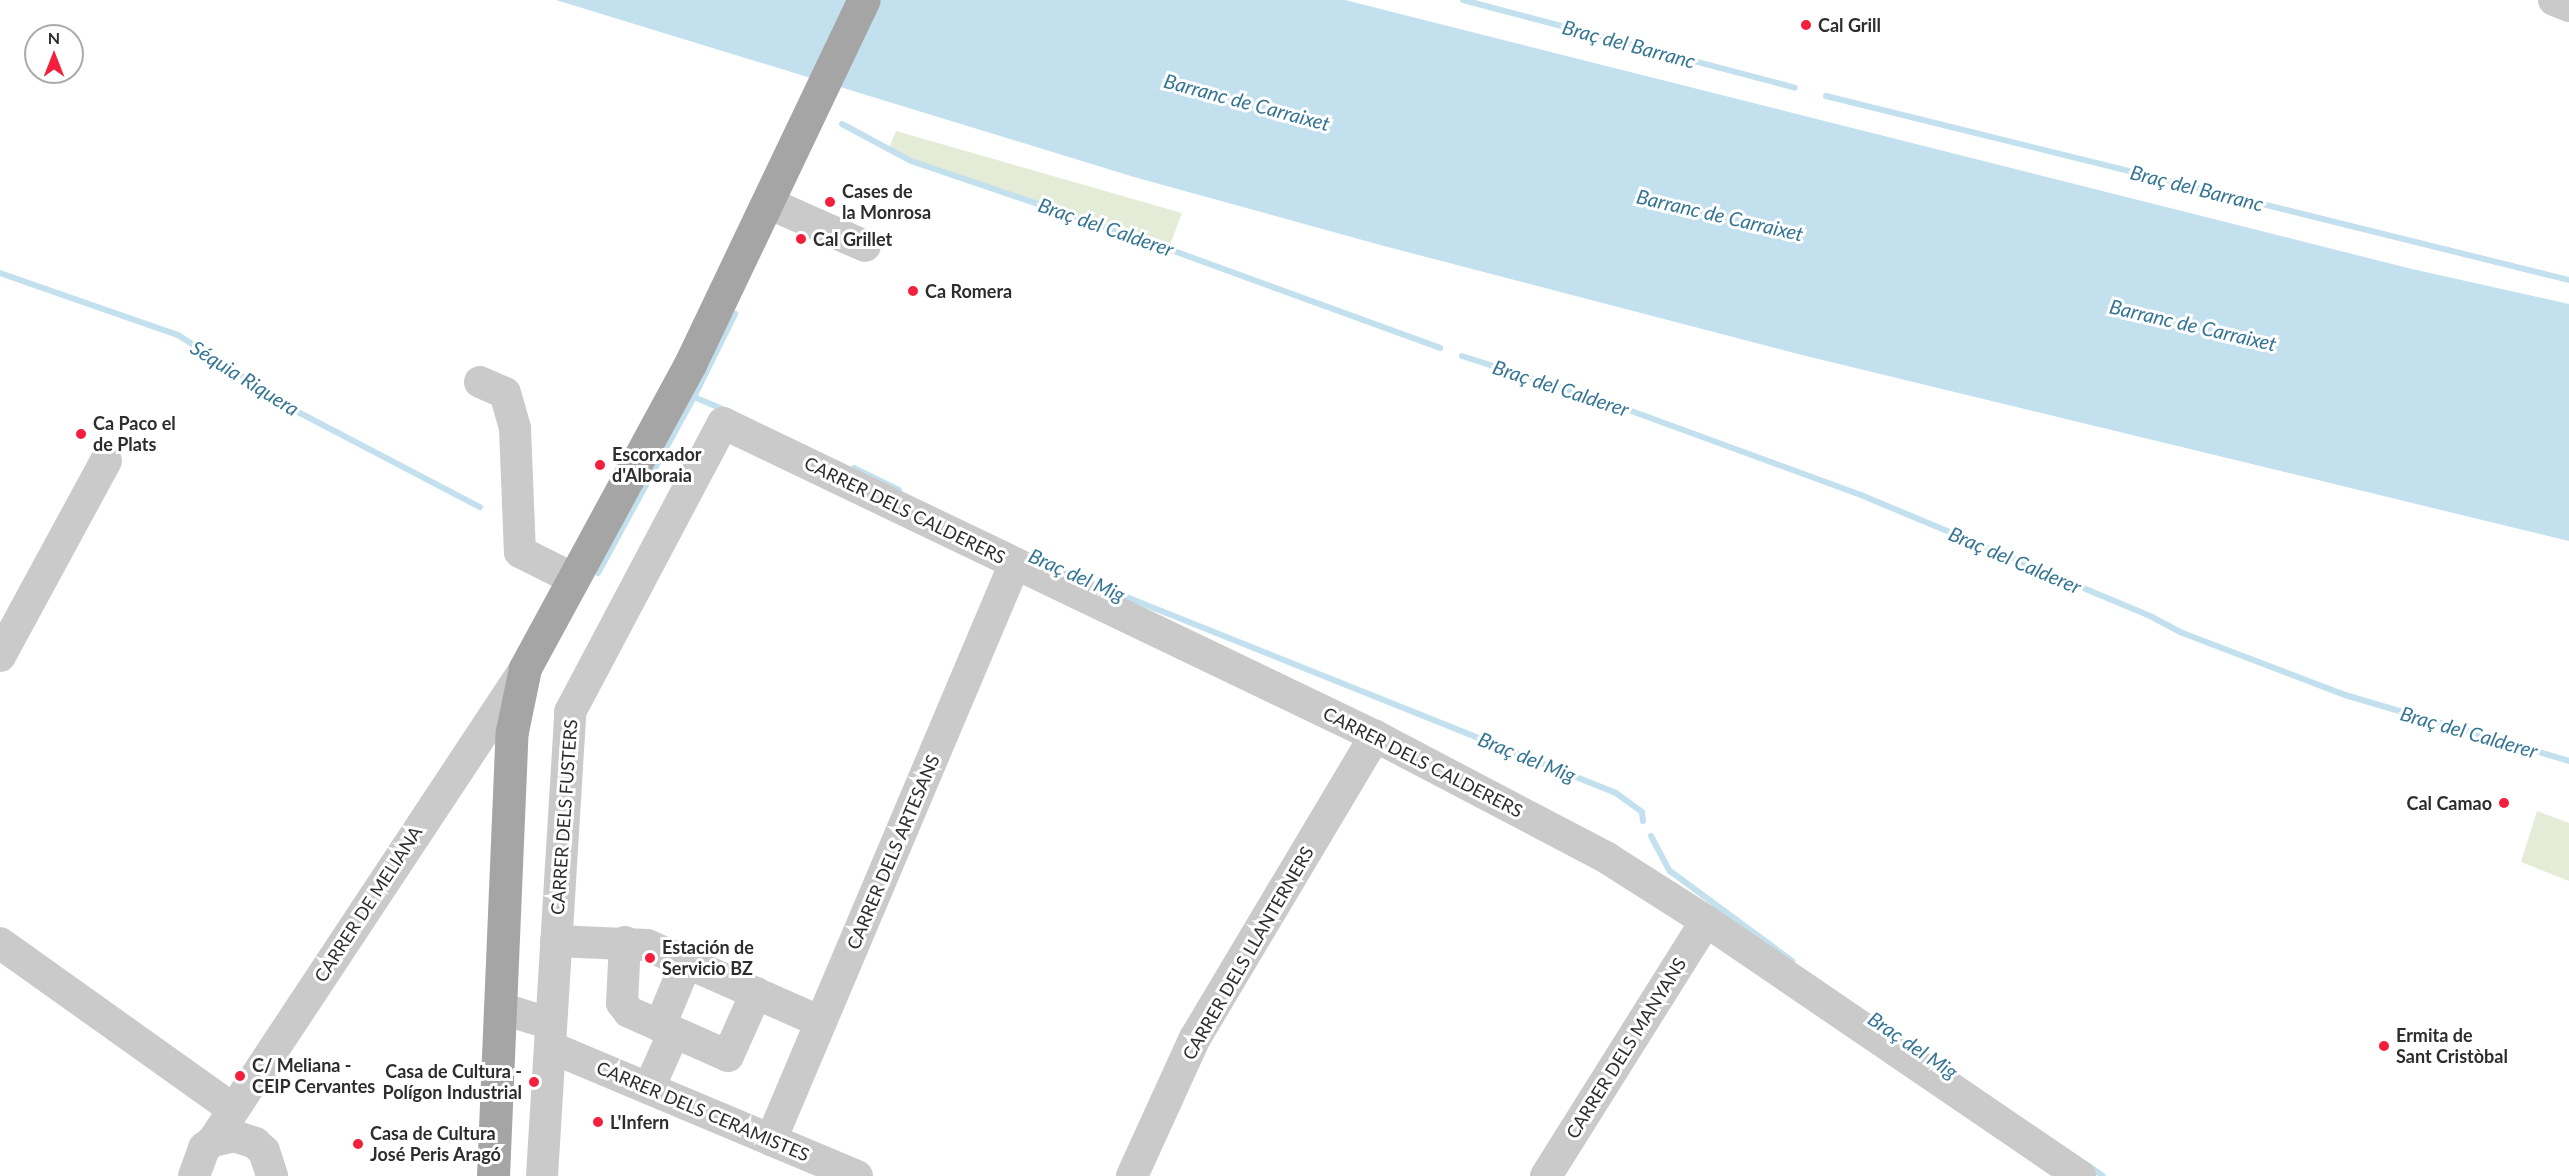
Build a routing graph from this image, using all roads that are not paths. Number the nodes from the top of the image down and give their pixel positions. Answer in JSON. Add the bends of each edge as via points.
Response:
{"nodes":[{"id":1,"x":864,"y":0,"type":"edge"},
{"id":2,"x":2554,"y":0,"type":"edge"},
{"id":3,"x":2569,"y":6,"type":"edge"},
{"id":4,"x":768,"y":203,"type":"junction"},
{"id":5,"x":866,"y":246,"type":"dead end"},
{"id":6,"x":480,"y":382,"type":"dead end"},
{"id":7,"x":723,"y":423,"type":"joint"},
{"id":8,"x":106,"y":461,"type":"dead end"},
{"id":9,"x":1015,"y":563,"type":"junction"},
{"id":10,"x":574,"y":579,"type":"junction"},
{"id":11,"x":0,"y":656,"type":"edge"},
{"id":12,"x":525,"y":668,"type":"junction"},
{"id":13,"x":1375,"y":735,"type":"junction"},
{"id":14,"x":1706,"y":921,"type":"junction"},
{"id":15,"x":556,"y":941,"type":"junction"},
{"id":16,"x":625,"y":942,"type":"junction"},
{"id":17,"x":0,"y":943,"type":"edge"},
{"id":18,"x":686,"y":963,"type":"junction"},
{"id":19,"x":756,"y":993,"type":"junction"},
{"id":20,"x":500,"y":1008,"type":"junction"},
{"id":21,"x":821,"y":1022,"type":"junction"},
{"id":22,"x":667,"y":1029,"type":"junction"},
{"id":23,"x":551,"y":1035,"type":"junction"},
{"id":24,"x":649,"y":1088,"type":"junction"},
{"id":25,"x":233,"y":1109,"type":"junction"},
{"id":26,"x":771,"y":1140,"type":"junction"},
{"id":27,"x":213,"y":1141,"type":"junction"},
{"id":28,"x":194,"y":1176,"type":"edge"},
{"id":29,"x":272,"y":1176,"type":"edge"},
{"id":30,"x":493,"y":1176,"type":"edge"},
{"id":31,"x":542,"y":1176,"type":"edge"},
{"id":32,"x":857,"y":1176,"type":"edge"},
{"id":33,"x":1132,"y":1176,"type":"edge"},
{"id":34,"x":1546,"y":1176,"type":"edge"},
{"id":35,"x":2080,"y":1176,"type":"edge"}],
"edges":[{"from":1,"to":4,"type":"main road"},
{"from":2,"to":3,"type":"street"},
{"from":4,"to":5,"type":"street"},
{"from":4,"to":10,"type":"main road","via":[[690,364]]},
{"from":6,"to":10,"type":"street","via":[[505,393],[514,429],[520,552]]},
{"from":7,"to":9,"type":"street","name":"CARRER DELS CALDERERS"},
{"from":7,"to":15,"type":"street","name":"CARRER DELS FUSTERS","via":[[570,712]]},
{"from":8,"to":11,"type":"street"},
{"from":9,"to":13,"type":"street","name":"CARRER DELS CALDERERS"},
{"from":9,"to":21,"type":"street","name":"CARRER DELS ARTESANS"},
{"from":10,"to":12,"type":"main road"},
{"from":12,"to":20,"type":"main road","via":[[512,731]]},
{"from":12,"to":25,"type":"street","name":"CARRER DE MELIANA"},
{"from":13,"to":14,"type":"street","name":"CARRER DELS CALDERERS","via":[[1607,858]]},
{"from":13,"to":33,"type":"street","name":"CARRER DELS LLANTERNERS","via":[[1195,1038]]},
{"from":14,"to":34,"type":"street","name":"CARRER DELS MANYANS"},
{"from":14,"to":35,"type":"street","name":"CARRER DELS CALDERERS"},
{"from":15,"to":16,"type":"street"},
{"from":15,"to":23,"type":"street","name":"CARRER DELS FUSTERS"},
{"from":16,"to":18,"type":"street","via":[[647,945]]},
{"from":16,"to":22,"type":"street","via":[[622,1003],[628,1012]]},
{"from":17,"to":25,"type":"street"},
{"from":18,"to":19,"type":"street"},
{"from":18,"to":22,"type":"street"},
{"from":19,"to":21,"type":"street"},
{"from":19,"to":22,"type":"street","via":[[728,1056]]},
{"from":20,"to":23,"type":"street","name":"CARRER DELS CERAMISTES"},
{"from":20,"to":30,"type":"main road"},
{"from":21,"to":26,"type":"street","name":"CARRER DELS ARTESANS"},
{"from":22,"to":24,"type":"street"},
{"from":23,"to":24,"type":"street","name":"CARRER DELS CERAMISTES"},
{"from":23,"to":31,"type":"street","name":"CARRER DELS FUSTERS"},
{"from":24,"to":26,"type":"street","name":"CARRER DELS CERAMISTES"},
{"from":25,"to":27,"type":"street","name":"CARRER DE MELIANA"},
{"from":26,"to":32,"type":"street","name":"CARRER DELS CERAMISTES"},
{"from":27,"to":28,"type":"street","name":"CARRER DE MELIANA","via":[[198,1157]]},
{"from":27,"to":29,"type":"street","via":[[234,1136],[255,1143],[270,1163]]}]}
